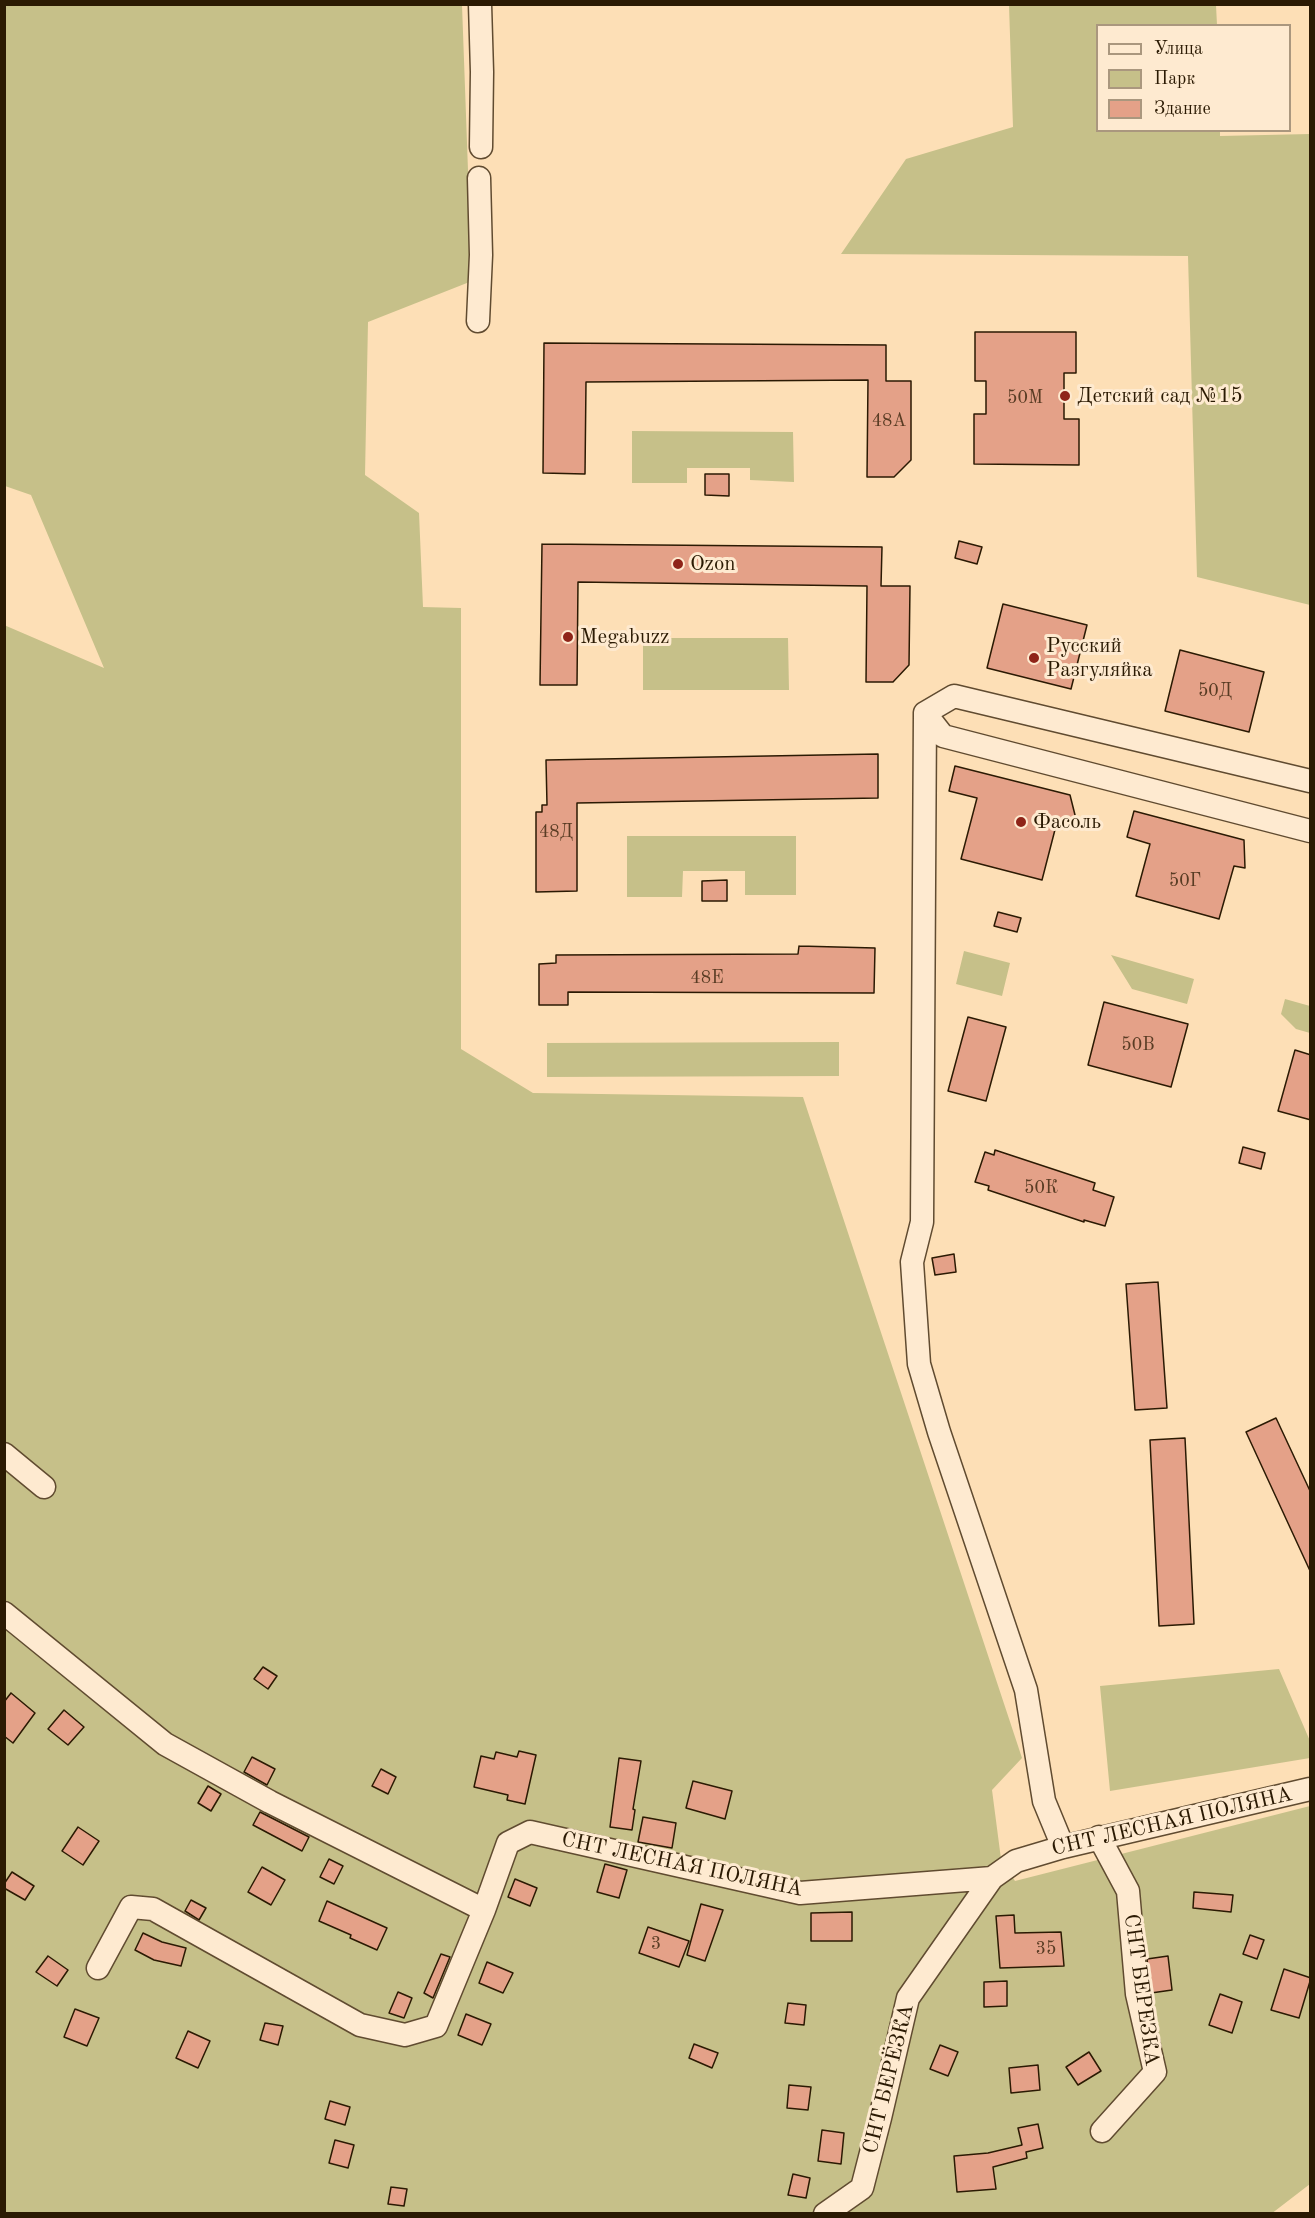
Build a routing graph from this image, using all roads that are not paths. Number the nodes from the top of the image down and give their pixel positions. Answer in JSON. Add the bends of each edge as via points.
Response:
{"nodes":[{"id":1,"x":480,"y":4,"type":"edge"},
{"id":2,"x":481,"y":147,"type":"dead end"},
{"id":3,"x":479,"y":178,"type":"dead end"},
{"id":4,"x":478,"y":321,"type":"dead end"},
{"id":5,"x":925,"y":713,"type":"junction"},
{"id":6,"x":1311,"y":781,"type":"edge"},
{"id":7,"x":1311,"y":831,"type":"edge"},
{"id":8,"x":4,"y":1454,"type":"edge"},
{"id":9,"x":44,"y":1487,"type":"dead end"},
{"id":10,"x":4,"y":1613,"type":"edge"},
{"id":11,"x":1311,"y":1789,"type":"edge"},
{"id":12,"x":1099,"y":1838,"type":"junction"},
{"id":13,"x":1063,"y":1847,"type":"junction"},
{"id":14,"x":992,"y":1878,"type":"junction"},
{"id":15,"x":484,"y":1910,"type":"junction"},
{"id":16,"x":98,"y":1968,"type":"dead end"},
{"id":17,"x":1102,"y":2131,"type":"dead end"},
{"id":18,"x":825,"y":2214,"type":"edge"}],
"edges":[{"from":1,"to":2,"type":"street"},
{"from":3,"to":4,"type":"street"},
{"from":5,"to":6,"type":"street","via":[[954,696]]},
{"from":5,"to":7,"type":"street","via":[[943,736]]},
{"from":5,"to":13,"type":"street","via":[[922,1222],[912,1262],[920,1364],[1026,1690],[1044,1801]]},
{"from":8,"to":9,"type":"street"},
{"from":10,"to":15,"type":"street","via":[[165,1744]]},
{"from":11,"to":12,"type":"street","name":"СНТ ЛЕСНАЯ ПОЛЯНА"},
{"from":12,"to":13,"type":"street","name":"СНТ ЛЕСНАЯ ПОЛЯНА"},
{"from":12,"to":17,"type":"street","name":"СНТ БЕРЕЗКА","via":[[1128,1891],[1137,1994],[1155,2072]]},
{"from":13,"to":14,"type":"street","name":"СНТ ЛЕСНАЯ ПОЛЯНА","via":[[1016,1861]]},
{"from":14,"to":15,"type":"street","name":"СНТ ЛЕСНАЯ ПОЛЯНА","via":[[800,1893],[530,1832],[508,1843]]},
{"from":14,"to":18,"type":"street","name":"СНТ БЕРЁЗКА","via":[[908,1998],[862,2188]]},
{"from":15,"to":16,"type":"street","name":"СНТ ЛЕСНАЯ ПОЛЯНА","via":[[436,2026],[405,2035],[360,2025],[153,1909],[131,1907]]}]}
